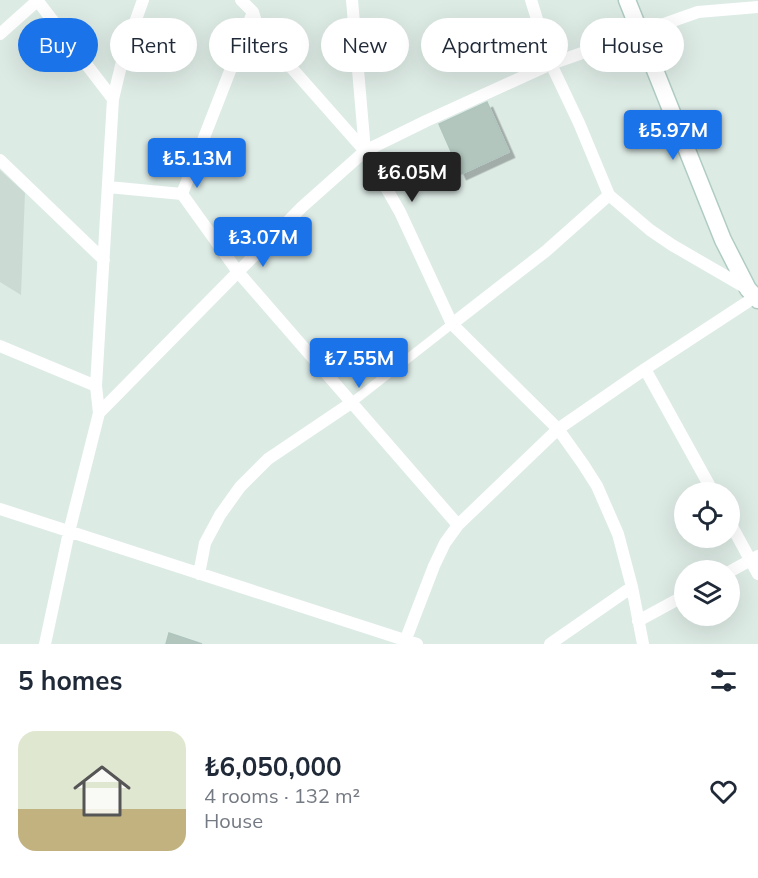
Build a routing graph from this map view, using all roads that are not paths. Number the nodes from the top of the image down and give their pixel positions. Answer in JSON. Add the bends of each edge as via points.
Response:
{"nodes":[{"id":1,"x":37,"y":0,"type":"edge"},
{"id":2,"x":143,"y":0,"type":"edge"},
{"id":3,"x":241,"y":0,"type":"edge"},
{"id":4,"x":351,"y":0,"type":"edge"},
{"id":5,"x":531,"y":0,"type":"edge"},
{"id":6,"x":627,"y":0,"type":"edge"},
{"id":7,"x":758,"y":7,"type":"edge"},
{"id":8,"x":254,"y":12,"type":"junction"},
{"id":9,"x":537,"y":18,"type":"edge"},
{"id":10,"x":634,"y":18,"type":"edge"},
{"id":11,"x":680,"y":18,"type":"edge"},
{"id":12,"x":0,"y":34,"type":"edge"},
{"id":13,"x":533,"y":72,"type":"edge"},
{"id":14,"x":555,"y":72,"type":"edge"},
{"id":15,"x":655,"y":72,"type":"edge"},
{"id":16,"x":113,"y":99,"type":"junction"},
{"id":17,"x":365,"y":151,"type":"junction"},
{"id":18,"x":0,"y":160,"type":"edge"},
{"id":19,"x":108,"y":187,"type":"junction"},
{"id":20,"x":182,"y":194,"type":"junction"},
{"id":21,"x":609,"y":195,"type":"junction"},
{"id":22,"x":104,"y":260,"type":"junction"},
{"id":23,"x":238,"y":272,"type":"junction"},
{"id":24,"x":754,"y":295,"type":"edge"},
{"id":25,"x":452,"y":324,"type":"junction"},
{"id":26,"x":0,"y":346,"type":"edge"},
{"id":27,"x":645,"y":369,"type":"junction"},
{"id":28,"x":96,"y":386,"type":"junction"},
{"id":29,"x":351,"y":403,"type":"junction"},
{"id":30,"x":99,"y":413,"type":"junction"},
{"id":31,"x":558,"y":429,"type":"junction"},
{"id":32,"x":707,"y":482,"type":"edge"},
{"id":33,"x":0,"y":509,"type":"edge"},
{"id":34,"x":458,"y":525,"type":"junction"},
{"id":35,"x":69,"y":532,"type":"junction"},
{"id":36,"x":740,"y":537,"type":"edge"},
{"id":37,"x":754,"y":558,"type":"edge"},
{"id":38,"x":740,"y":566,"type":"edge"},
{"id":39,"x":199,"y":574,"type":"junction"},
{"id":40,"x":758,"y":574,"type":"edge"},
{"id":41,"x":632,"y":587,"type":"junction"},
{"id":42,"x":674,"y":601,"type":"edge"},
{"id":43,"x":638,"y":621,"type":"junction"},
{"id":44,"x":409,"y":643,"type":"edge"},
{"id":45,"x":45,"y":644,"type":"edge"},
{"id":46,"x":550,"y":644,"type":"edge"},
{"id":47,"x":643,"y":644,"type":"edge"}],
"edges":[{"from":1,"to":12,"type":"street"},
{"from":1,"to":16,"type":"street"},
{"from":2,"to":16,"type":"street"},
{"from":3,"to":8,"type":"street"},
{"from":4,"to":17,"type":"street"},
{"from":5,"to":9,"type":"street"},
{"from":6,"to":10,"type":"main road"},
{"from":7,"to":11,"type":"street","via":[[698,12]]},
{"from":8,"to":17,"type":"street","via":[[259,31]]},
{"from":8,"to":20,"type":"street"},
{"from":13,"to":17,"type":"street"},
{"from":14,"to":21,"type":"street"},
{"from":15,"to":24,"type":"main road","via":[[723,240]]},
{"from":16,"to":19,"type":"street"},
{"from":17,"to":23,"type":"street"},
{"from":17,"to":25,"type":"street","via":[[400,212]]},
{"from":18,"to":22,"type":"street"},
{"from":19,"to":20,"type":"street"},
{"from":19,"to":22,"type":"street"},
{"from":20,"to":23,"type":"street"},
{"from":21,"to":24,"type":"street","via":[[650,230]]},
{"from":21,"to":25,"type":"street","via":[[546,251]]},
{"from":22,"to":28,"type":"street"},
{"from":23,"to":29,"type":"street"},
{"from":23,"to":30,"type":"street"},
{"from":24,"to":27,"type":"street"},
{"from":25,"to":29,"type":"street"},
{"from":25,"to":31,"type":"street"},
{"from":26,"to":28,"type":"street"},
{"from":27,"to":31,"type":"street"},
{"from":27,"to":32,"type":"street"},
{"from":28,"to":30,"type":"street"},
{"from":29,"to":34,"type":"street"},
{"from":29,"to":39,"type":"street","via":[[268,459],[240,487],[205,543]]},
{"from":30,"to":35,"type":"street"},
{"from":31,"to":34,"type":"street"},
{"from":31,"to":41,"type":"street","via":[[597,486],[618,534]]},
{"from":33,"to":35,"type":"street"},
{"from":34,"to":44,"type":"street","via":[[434,566]]},
{"from":35,"to":39,"type":"street"},
{"from":35,"to":45,"type":"street"},
{"from":36,"to":37,"type":"street"},
{"from":37,"to":38,"type":"street"},
{"from":37,"to":40,"type":"street"},
{"from":39,"to":44,"type":"street"},
{"from":41,"to":43,"type":"street"},
{"from":41,"to":46,"type":"street"},
{"from":42,"to":43,"type":"street"},
{"from":43,"to":47,"type":"street"}]}
